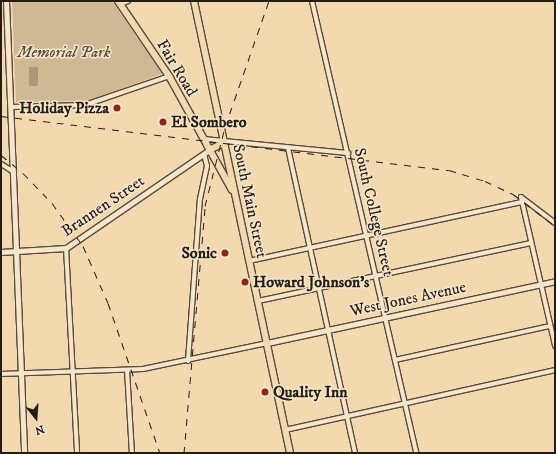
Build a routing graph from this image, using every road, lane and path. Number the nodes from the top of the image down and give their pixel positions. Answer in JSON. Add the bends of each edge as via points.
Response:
{"nodes":[{"id":1,"x":6,"y":1,"type":"edge"},
{"id":2,"x":128,"y":1,"type":"edge"},
{"id":3,"x":194,"y":1,"type":"edge"},
{"id":4,"x":312,"y":1,"type":"edge"},
{"id":5,"x":119,"y":2,"type":"edge"},
{"id":6,"x":169,"y":76,"type":"junction"},
{"id":7,"x":11,"y":107,"type":"junction"},
{"id":8,"x":203,"y":139,"type":"junction"},
{"id":9,"x":223,"y":142,"type":"junction"},
{"id":10,"x":288,"y":148,"type":"junction"},
{"id":11,"x":207,"y":152,"type":"junction"},
{"id":12,"x":348,"y":153,"type":"junction"},
{"id":13,"x":1,"y":164,"type":"edge"},
{"id":14,"x":14,"y":172,"type":"junction"},
{"id":15,"x":235,"y":195,"type":"junction"},
{"id":16,"x":522,"y":199,"type":"junction"},
{"id":17,"x":555,"y":223,"type":"edge"},
{"id":18,"x":367,"y":235,"type":"junction"},
{"id":19,"x":531,"y":243,"type":"junction"},
{"id":20,"x":66,"y":248,"type":"junction"},
{"id":21,"x":310,"y":248,"type":"junction"},
{"id":22,"x":1,"y":252,"type":"edge"},
{"id":23,"x":14,"y":252,"type":"junction"},
{"id":24,"x":249,"y":261,"type":"junction"},
{"id":25,"x":376,"y":276,"type":"junction"},
{"id":26,"x":555,"y":281,"type":"edge"},
{"id":27,"x":541,"y":284,"type":"junction"},
{"id":28,"x":318,"y":288,"type":"junction"},
{"id":29,"x":258,"y":301,"type":"junction"},
{"id":30,"x":385,"y":317,"type":"junction"},
{"id":31,"x":550,"y":326,"type":"junction"},
{"id":32,"x":328,"y":329,"type":"junction"},
{"id":33,"x":267,"y":343,"type":"junction"},
{"id":34,"x":555,"y":346,"type":"edge"},
{"id":35,"x":395,"y":360,"type":"junction"},
{"id":36,"x":188,"y":361,"type":"junction"},
{"id":37,"x":127,"y":370,"type":"junction"},
{"id":38,"x":555,"y":370,"type":"edge"},
{"id":39,"x":74,"y":372,"type":"junction"},
{"id":40,"x":1,"y":374,"type":"edge"},
{"id":41,"x":21,"y":374,"type":"junction"},
{"id":42,"x":405,"y":403,"type":"junction"},
{"id":43,"x":347,"y":416,"type":"junction"},
{"id":44,"x":285,"y":430,"type":"junction"},
{"id":45,"x":24,"y":453,"type":"edge"},
{"id":46,"x":77,"y":453,"type":"edge"},
{"id":47,"x":132,"y":453,"type":"edge"},
{"id":48,"x":290,"y":453,"type":"edge"},
{"id":49,"x":355,"y":453,"type":"edge"},
{"id":50,"x":416,"y":453,"type":"edge"}],
"edges":[{"from":1,"to":7,"type":"street"},
{"from":2,"to":5,"type":"street"},
{"from":3,"to":9,"type":"main road","name":"South Main Street"},
{"from":4,"to":12,"type":"street","name":"South College Street"},
{"from":5,"to":6,"type":"main road","name":"Fair Road"},
{"from":6,"to":7,"type":"street","via":[[85,105]]},
{"from":6,"to":8,"type":"main road","name":"Fair Road"},
{"from":7,"to":14,"type":"street"},
{"from":8,"to":9,"type":"street"},
{"from":8,"to":11,"type":"main road","name":"Fair Road"},
{"from":9,"to":10,"type":"street"},
{"from":9,"to":11,"type":"main road"},
{"from":9,"to":15,"type":"main road","name":"South Main Street"},
{"from":10,"to":12,"type":"street"},
{"from":10,"to":21,"type":"street"},
{"from":11,"to":15,"type":"main road","name":"Fair Road"},
{"from":11,"to":20,"type":"street","name":"Brannen Street"},
{"from":11,"to":36,"type":"street","via":[[207,166],[200,199]]},
{"from":12,"to":18,"type":"street","name":"South College Street"},
{"from":13,"to":14,"type":"street"},
{"from":14,"to":23,"type":"street"},
{"from":15,"to":24,"type":"main road","name":"South Main Street"},
{"from":16,"to":17,"type":"street"},
{"from":16,"to":18,"type":"street"},
{"from":16,"to":19,"type":"street"},
{"from":18,"to":21,"type":"street"},
{"from":18,"to":25,"type":"street","name":"South College Street"},
{"from":19,"to":25,"type":"street"},
{"from":19,"to":27,"type":"street"},
{"from":20,"to":23,"type":"street","name":"Brannen Street"},
{"from":20,"to":39,"type":"street"},
{"from":21,"to":24,"type":"street"},
{"from":21,"to":28,"type":"street"},
{"from":22,"to":23,"type":"street","name":"Brannen Street"},
{"from":23,"to":41,"type":"street"},
{"from":24,"to":29,"type":"main road","name":"South Main Street"},
{"from":25,"to":28,"type":"street"},
{"from":25,"to":30,"type":"street","name":"South College Street"},
{"from":26,"to":27,"type":"street","name":"West Jones Avenue"},
{"from":27,"to":30,"type":"street","name":"West Jones Avenue"},
{"from":27,"to":31,"type":"street"},
{"from":28,"to":29,"type":"street"},
{"from":28,"to":32,"type":"street"},
{"from":29,"to":33,"type":"main road","name":"South Main Street"},
{"from":30,"to":32,"type":"street","name":"West Jones Avenue"},
{"from":30,"to":35,"type":"street","name":"South College Street"},
{"from":31,"to":34,"type":"street"},
{"from":31,"to":35,"type":"street"},
{"from":32,"to":33,"type":"street","name":"West Jones Avenue"},
{"from":32,"to":43,"type":"street"},
{"from":33,"to":36,"type":"street"},
{"from":33,"to":44,"type":"main road","name":"South Main Street"},
{"from":35,"to":42,"type":"street","name":"South College Street"},
{"from":36,"to":37,"type":"street"},
{"from":37,"to":39,"type":"street"},
{"from":37,"to":47,"type":"street"},
{"from":38,"to":42,"type":"street"},
{"from":39,"to":41,"type":"street"},
{"from":39,"to":46,"type":"street"},
{"from":40,"to":41,"type":"street"},
{"from":41,"to":45,"type":"street"},
{"from":42,"to":43,"type":"street"},
{"from":42,"to":50,"type":"street","name":"South College Street"},
{"from":43,"to":44,"type":"street"},
{"from":43,"to":49,"type":"street"},
{"from":44,"to":48,"type":"main road","name":"South Main Street"}]}
